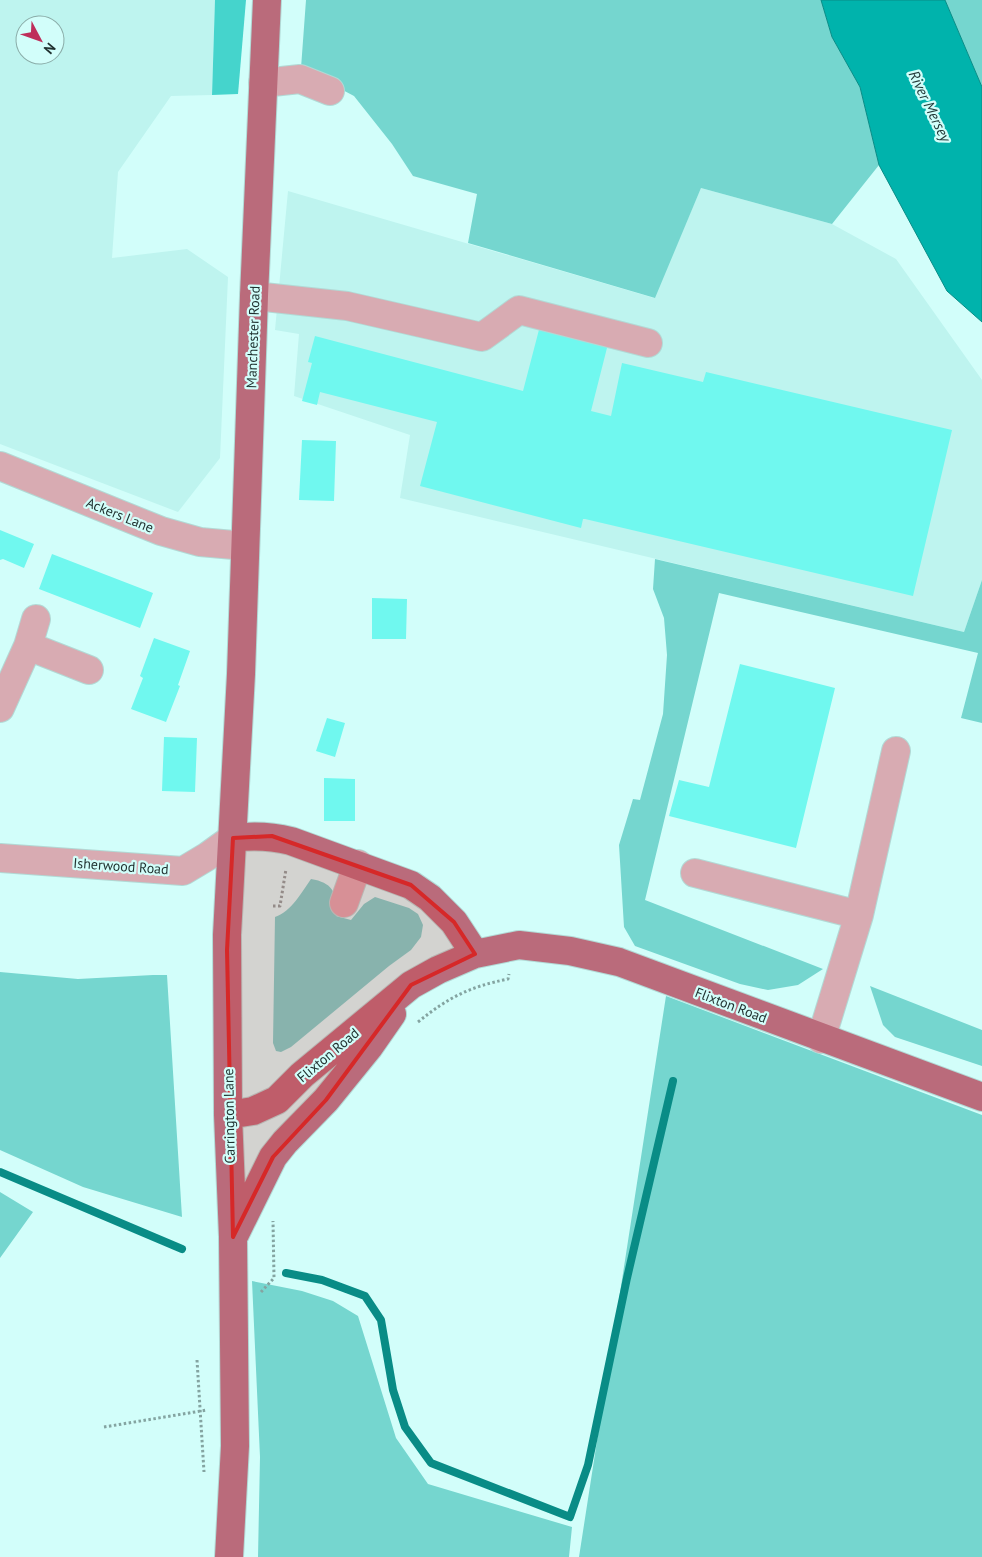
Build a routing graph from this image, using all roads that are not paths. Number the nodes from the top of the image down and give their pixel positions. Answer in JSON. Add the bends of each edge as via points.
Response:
{"nodes":[{"id":1,"x":267,"y":0,"type":"edge"},
{"id":2,"x":263,"y":83,"type":"junction"},
{"id":3,"x":330,"y":92,"type":"dead end"},
{"id":4,"x":254,"y":296,"type":"junction"},
{"id":5,"x":648,"y":343,"type":"dead end"},
{"id":6,"x":0,"y":466,"type":"edge"},
{"id":7,"x":245,"y":546,"type":"junction"},
{"id":8,"x":36,"y":619,"type":"dead end"},
{"id":9,"x":28,"y":646,"type":"junction"},
{"id":10,"x":88,"y":670,"type":"dead end"},
{"id":11,"x":241,"y":674,"type":"joint"},
{"id":12,"x":0,"y":708,"type":"edge"},
{"id":13,"x":896,"y":751,"type":"dead end"},
{"id":14,"x":233,"y":838,"type":"junction"},
{"id":15,"x":0,"y":858,"type":"edge"},
{"id":16,"x":358,"y":864,"type":"junction"},
{"id":17,"x":695,"y":873,"type":"dead end"},
{"id":18,"x":344,"y":903,"type":"dead end"},
{"id":19,"x":859,"y":915,"type":"junction"},
{"id":20,"x":475,"y":954,"type":"junction"},
{"id":21,"x":411,"y":985,"type":"junction"},
{"id":22,"x":822,"y":1039,"type":"junction"},
{"id":23,"x":982,"y":1097,"type":"edge"},
{"id":24,"x":228,"y":1115,"type":"junction"},
{"id":25,"x":233,"y":1237,"type":"junction"},
{"id":26,"x":229,"y":1557,"type":"edge"}],
"edges":[{"from":1,"to":2,"type":"main road","name":"Manchester Road"},
{"from":2,"to":3,"type":"street","via":[[300,79]]},
{"from":2,"to":4,"type":"main road","name":"Manchester Road"},
{"from":4,"to":5,"type":"street","via":[[347,306],[482,337],[519,310]]},
{"from":4,"to":7,"type":"main road","name":"Manchester Road"},
{"from":6,"to":7,"type":"street","name":"Ackers Lane","via":[[167,533],[200,542]]},
{"from":7,"to":11,"type":"main road","name":"Manchester Road"},
{"from":8,"to":9,"type":"street"},
{"from":9,"to":10,"type":"street"},
{"from":9,"to":12,"type":"street"},
{"from":11,"to":14,"type":"main road","name":"Carrington Lane"},
{"from":13,"to":19,"type":"street"},
{"from":14,"to":15,"type":"street","name":"Isherwood Road","via":[[183,871]]},
{"from":14,"to":16,"type":"main road","via":[[272,836]]},
{"from":14,"to":24,"type":"main road","name":"Carrington Lane","via":[[227,943]]},
{"from":16,"to":18,"type":"street"},
{"from":16,"to":20,"type":"main road","via":[[411,886],[430,898],[454,922]]},
{"from":17,"to":19,"type":"street"},
{"from":19,"to":22,"type":"street"},
{"from":20,"to":21,"type":"main road","name":"Flixton Road"},
{"from":20,"to":22,"type":"main road","name":"Flixton Road","via":[[519,945],[570,951],[619,962]]},
{"from":21,"to":24,"type":"main road","name":"Flixton Road","via":[[277,1100],[253,1111]]},
{"from":21,"to":25,"type":"main road","via":[[369,1047],[273,1157]]},
{"from":22,"to":23,"type":"main road","name":"Flixton Road"},
{"from":24,"to":25,"type":"main road","name":"Carrington Lane"},
{"from":25,"to":26,"type":"main road","name":"Carrington Lane","via":[[235,1478]]}]}
